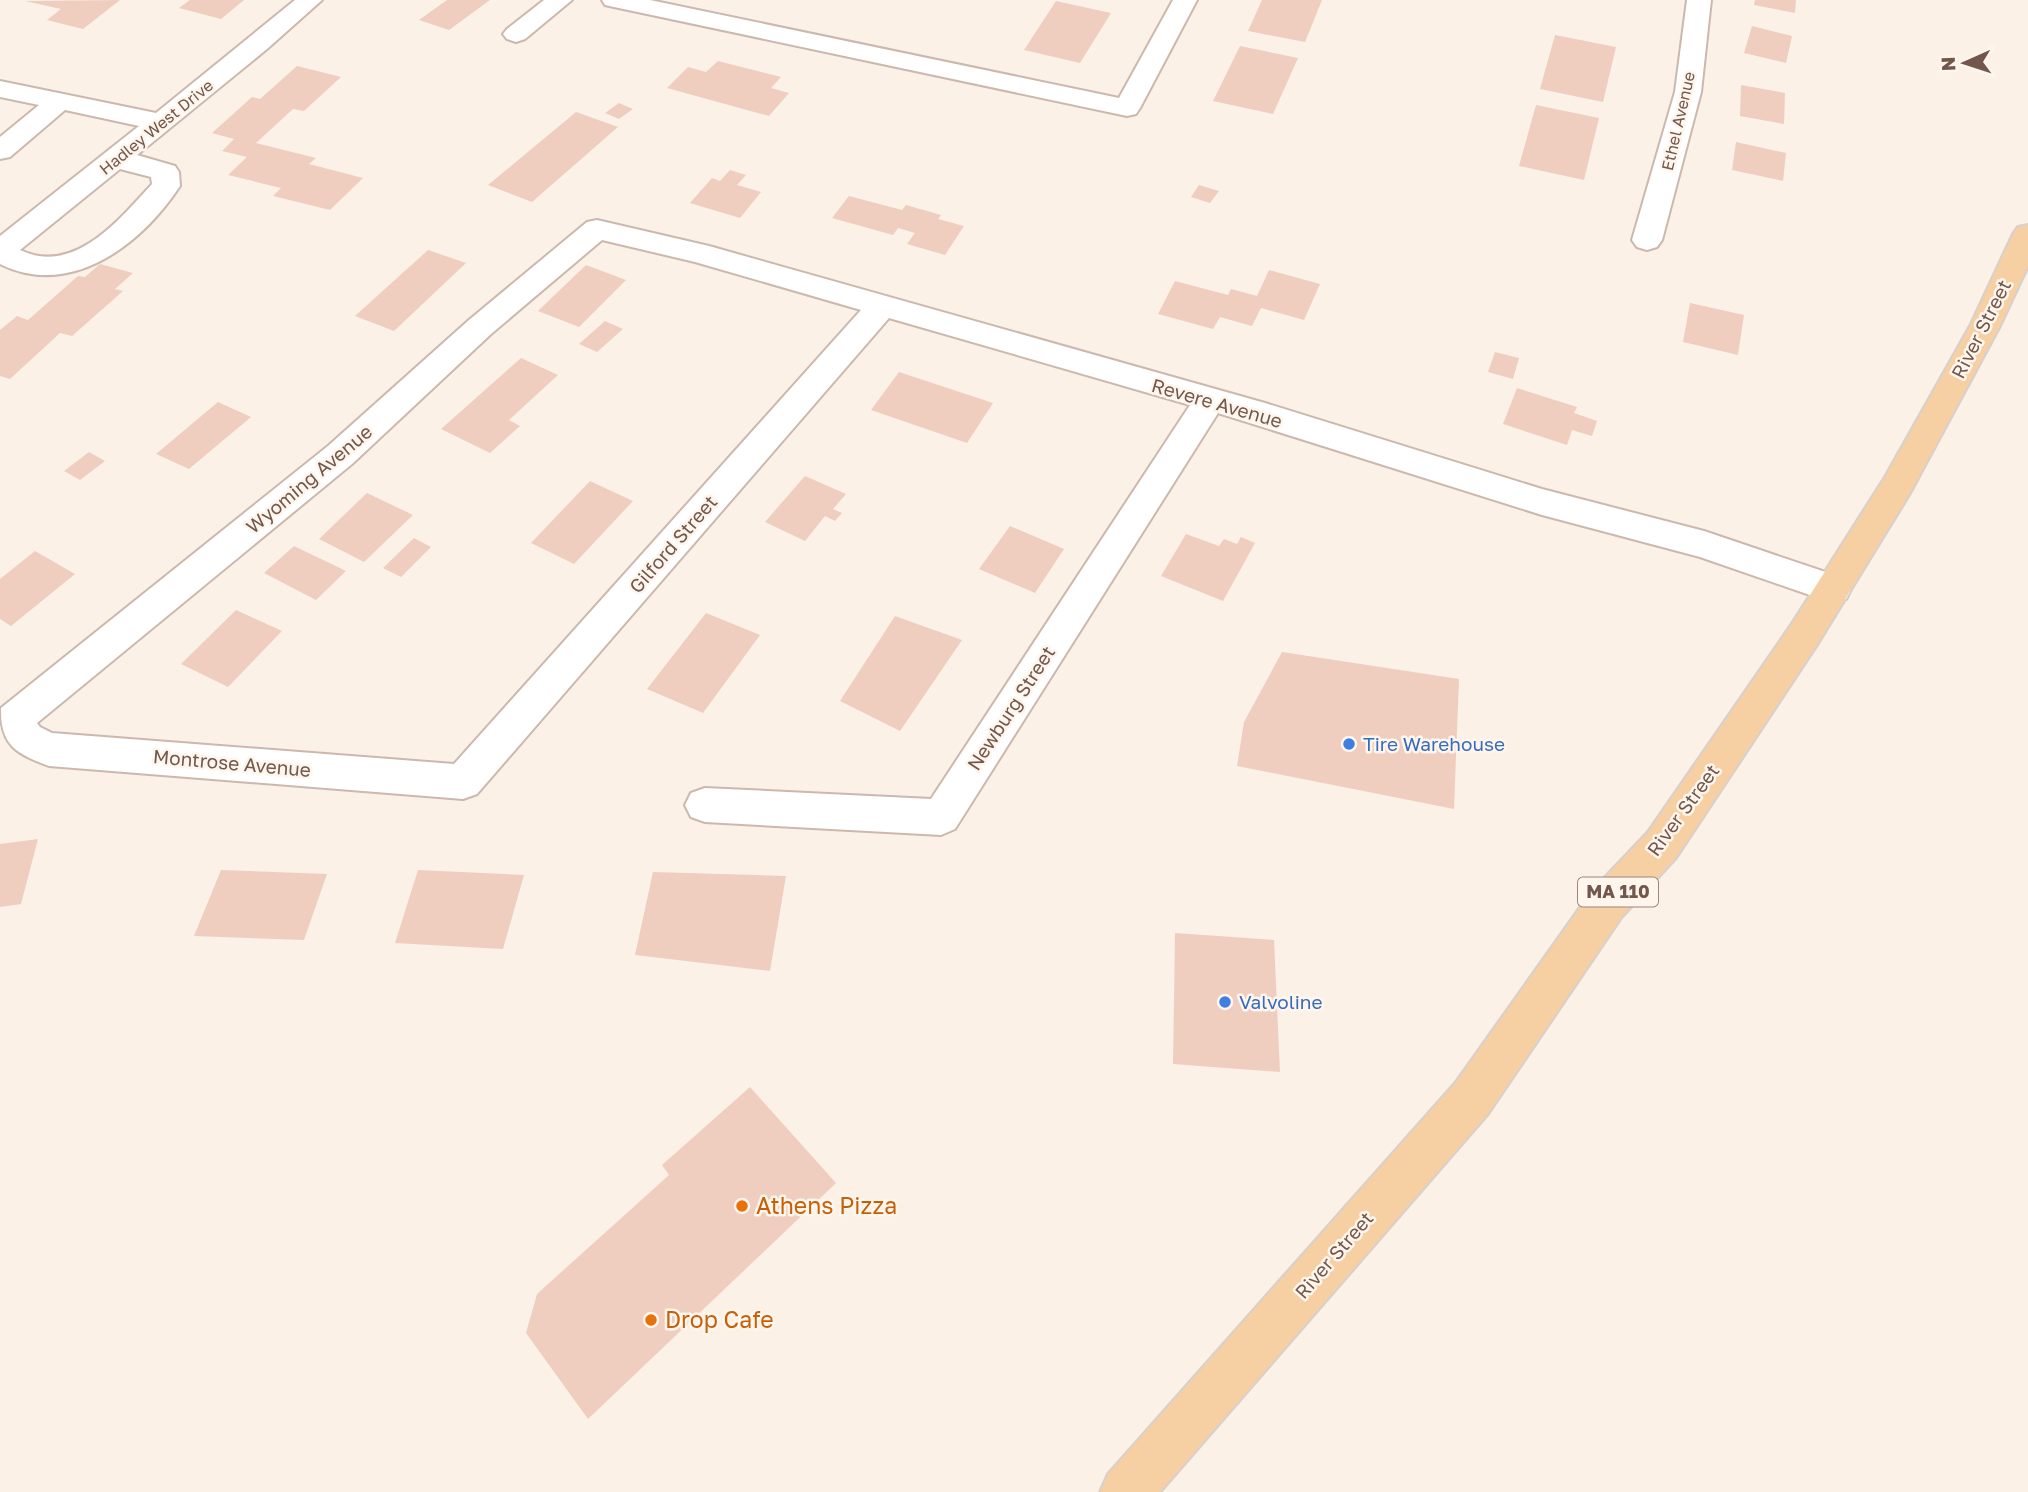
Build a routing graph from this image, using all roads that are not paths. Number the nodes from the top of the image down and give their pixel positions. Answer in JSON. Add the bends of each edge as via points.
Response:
{"nodes":[{"id":1,"x":310,"y":0,"type":"edge"},
{"id":2,"x":560,"y":0,"type":"edge"},
{"id":3,"x":614,"y":0,"type":"edge"},
{"id":4,"x":1185,"y":0,"type":"edge"},
{"id":5,"x":1699,"y":0,"type":"edge"},
{"id":6,"x":516,"y":34,"type":"dead end"},
{"id":7,"x":0,"y":89,"type":"edge"},
{"id":8,"x":60,"y":102,"type":"junction"},
{"id":9,"x":162,"y":122,"type":"junction"},
{"id":10,"x":0,"y":151,"type":"edge"},
{"id":11,"x":116,"y":159,"type":"junction"},
{"id":12,"x":597,"y":229,"type":"joint"},
{"id":13,"x":2027,"y":238,"type":"edge"},
{"id":14,"x":1647,"y":240,"type":"dead end"},
{"id":15,"x":0,"y":252,"type":"edge"},
{"id":16,"x":882,"y":306,"type":"junction"},
{"id":17,"x":1210,"y":400,"type":"junction"},
{"id":18,"x":1833,"y":589,"type":"junction"},
{"id":19,"x":14,"y":719,"type":"joint"},
{"id":20,"x":463,"y":782,"type":"joint"},
{"id":21,"x":705,"y":804,"type":"dead end"},
{"id":22,"x":1126,"y":1492,"type":"edge"}],
"edges":[{"from":1,"to":9,"type":"street","name":"Hadley West Drive"},
{"from":2,"to":6,"type":"street"},
{"from":3,"to":4,"type":"street","via":[[1127,108]]},
{"from":5,"to":14,"type":"street","name":"Ethel Avenue","via":[[1688,92]]},
{"from":7,"to":8,"type":"street"},
{"from":8,"to":9,"type":"street"},
{"from":8,"to":10,"type":"street"},
{"from":9,"to":11,"type":"street","name":"Hadley West Drive"},
{"from":11,"to":15,"type":"street","name":"Hadley West Drive"},
{"from":11,"to":15,"type":"street","via":[[165,172],[166,186],[116,241],[85,259],[52,267],[29,265]]},
{"from":12,"to":16,"type":"street","name":"Revere Avenue"},
{"from":12,"to":19,"type":"street","name":"Wyoming Avenue","via":[[480,327],[340,455]]},
{"from":13,"to":18,"type":"main road","name":"River Street","number":"MA 110","via":[[1985,326],[1897,486]]},
{"from":16,"to":17,"type":"street","name":"Revere Avenue"},
{"from":16,"to":20,"type":"street","name":"Gilford Street"},
{"from":17,"to":18,"type":"street","name":"Revere Avenue","via":[[1542,502],[1704,545]]},
{"from":17,"to":21,"type":"street","name":"Newburg Street","via":[[941,817]]},
{"from":18,"to":22,"type":"main road","name":"River Street","number":"MA 110","via":[[1662,845],[1606,905],[1472,1098]]},
{"from":19,"to":20,"type":"street","name":"Montrose Avenue","via":[[26,739],[49,748]]}]}
